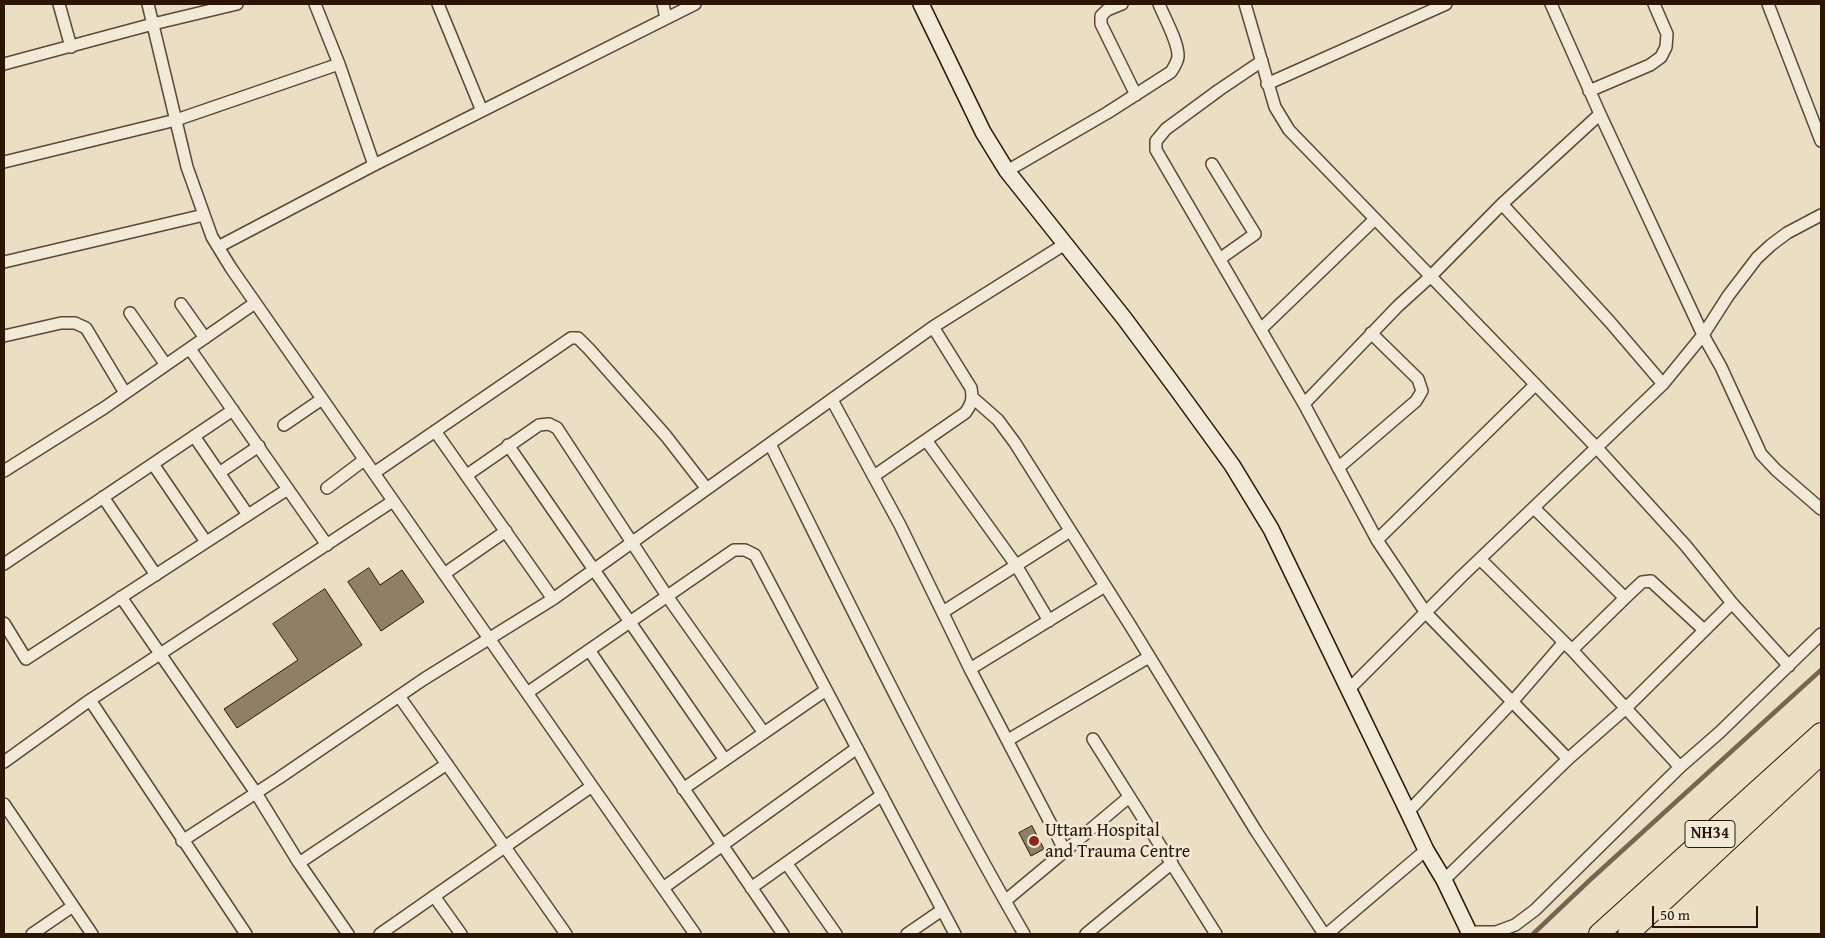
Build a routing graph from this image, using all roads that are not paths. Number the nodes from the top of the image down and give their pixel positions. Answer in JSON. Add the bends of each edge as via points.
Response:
{"nodes":[{"id":1,"x":59,"y":4,"type":"edge"},
{"id":2,"x":148,"y":4,"type":"edge"},
{"id":3,"x":315,"y":4,"type":"edge"},
{"id":4,"x":438,"y":4,"type":"edge"},
{"id":5,"x":663,"y":4,"type":"edge"},
{"id":6,"x":695,"y":4,"type":"edge"},
{"id":7,"x":921,"y":4,"type":"edge"},
{"id":8,"x":1122,"y":4,"type":"edge"},
{"id":9,"x":1159,"y":4,"type":"edge"},
{"id":10,"x":1446,"y":4,"type":"edge"},
{"id":11,"x":1552,"y":4,"type":"edge"},
{"id":12,"x":1654,"y":4,"type":"edge"},
{"id":13,"x":1768,"y":4,"type":"edge"},
{"id":14,"x":229,"y":5,"type":"edge"},
{"id":15,"x":1249,"y":5,"type":"edge"},
{"id":16,"x":666,"y":18,"type":"junction"},
{"id":17,"x":153,"y":24,"type":"junction"},
{"id":18,"x":71,"y":47,"type":"junction"},
{"id":19,"x":1262,"y":61,"type":"junction"},
{"id":20,"x":4,"y":64,"type":"edge"},
{"id":21,"x":339,"y":64,"type":"junction"},
{"id":22,"x":1267,"y":84,"type":"junction"},
{"id":23,"x":1590,"y":90,"type":"junction"},
{"id":24,"x":1136,"y":95,"type":"junction"},
{"id":25,"x":482,"y":111,"type":"junction"},
{"id":26,"x":1600,"y":114,"type":"junction"},
{"id":27,"x":176,"y":120,"type":"junction"},
{"id":28,"x":1821,"y":141,"type":"edge"},
{"id":29,"x":4,"y":162,"type":"edge"},
{"id":30,"x":1212,"y":164,"type":"dead end"},
{"id":31,"x":374,"y":165,"type":"junction"},
{"id":32,"x":1007,"y":171,"type":"junction"},
{"id":33,"x":1502,"y":204,"type":"junction"},
{"id":34,"x":204,"y":215,"type":"junction"},
{"id":35,"x":1821,"y":215,"type":"edge"},
{"id":36,"x":1374,"y":220,"type":"junction"},
{"id":37,"x":1065,"y":244,"type":"junction"},
{"id":38,"x":218,"y":247,"type":"junction"},
{"id":39,"x":1221,"y":258,"type":"junction"},
{"id":40,"x":4,"y":262,"type":"edge"},
{"id":41,"x":1430,"y":277,"type":"junction"},
{"id":42,"x":255,"y":303,"type":"junction"},
{"id":43,"x":181,"y":304,"type":"dead end"},
{"id":44,"x":130,"y":313,"type":"dead end"},
{"id":45,"x":933,"y":327,"type":"junction"},
{"id":46,"x":1261,"y":329,"type":"junction"},
{"id":47,"x":1371,"y":333,"type":"junction"},
{"id":48,"x":1703,"y":335,"type":"junction"},
{"id":49,"x":4,"y":336,"type":"edge"},
{"id":50,"x":205,"y":338,"type":"junction"},
{"id":51,"x":190,"y":348,"type":"junction"},
{"id":52,"x":166,"y":365,"type":"junction"},
{"id":53,"x":1663,"y":384,"type":"junction"},
{"id":54,"x":1535,"y":385,"type":"junction"},
{"id":55,"x":125,"y":393,"type":"junction"},
{"id":56,"x":973,"y":398,"type":"junction"},
{"id":57,"x":322,"y":399,"type":"junction"},
{"id":58,"x":832,"y":400,"type":"junction"},
{"id":59,"x":1304,"y":404,"type":"junction"},
{"id":60,"x":233,"y":410,"type":"junction"},
{"id":61,"x":284,"y":425,"type":"dead end"},
{"id":62,"x":435,"y":430,"type":"junction"},
{"id":63,"x":194,"y":436,"type":"junction"},
{"id":64,"x":926,"y":440,"type":"junction"},
{"id":65,"x":770,"y":444,"type":"junction"},
{"id":66,"x":508,"y":445,"type":"junction"},
{"id":67,"x":259,"y":446,"type":"junction"},
{"id":68,"x":1597,"y":448,"type":"junction"},
{"id":69,"x":364,"y":460,"type":"junction"},
{"id":70,"x":153,"y":464,"type":"junction"},
{"id":71,"x":1338,"y":468,"type":"junction"},
{"id":72,"x":4,"y":471,"type":"edge"},
{"id":73,"x":219,"y":473,"type":"junction"},
{"id":74,"x":374,"y":474,"type":"junction"},
{"id":75,"x":467,"y":474,"type":"junction"},
{"id":76,"x":874,"y":476,"type":"junction"},
{"id":77,"x":328,"y":488,"type":"dead end"},
{"id":78,"x":288,"y":489,"type":"junction"},
{"id":79,"x":707,"y":489,"type":"junction"},
{"id":80,"x":103,"y":497,"type":"junction"},
{"id":81,"x":394,"y":501,"type":"junction"},
{"id":82,"x":1534,"y":508,"type":"junction"},
{"id":83,"x":1821,"y":509,"type":"edge"},
{"id":84,"x":248,"y":516,"type":"junction"},
{"id":85,"x":506,"y":531,"type":"junction"},
{"id":86,"x":1070,"y":531,"type":"junction"},
{"id":87,"x":1377,"y":540,"type":"junction"},
{"id":88,"x":206,"y":542,"type":"junction"},
{"id":89,"x":631,"y":543,"type":"junction"},
{"id":90,"x":327,"y":544,"type":"junction"},
{"id":91,"x":1480,"y":559,"type":"junction"},
{"id":92,"x":4,"y":564,"type":"edge"},
{"id":93,"x":1016,"y":565,"type":"junction"},
{"id":94,"x":593,"y":570,"type":"junction"},
{"id":95,"x":444,"y":574,"type":"junction"},
{"id":96,"x":156,"y":575,"type":"junction"},
{"id":97,"x":1105,"y":586,"type":"junction"},
{"id":98,"x":667,"y":596,"type":"junction"},
{"id":99,"x":121,"y":597,"type":"junction"},
{"id":100,"x":553,"y":598,"type":"junction"},
{"id":101,"x":1625,"y":598,"type":"junction"},
{"id":102,"x":1732,"y":603,"type":"junction"},
{"id":103,"x":943,"y":612,"type":"junction"},
{"id":104,"x":1426,"y":613,"type":"junction"},
{"id":105,"x":1049,"y":621,"type":"junction"},
{"id":106,"x":4,"y":623,"type":"edge"},
{"id":107,"x":629,"y":623,"type":"junction"},
{"id":108,"x":1704,"y":630,"type":"junction"},
{"id":109,"x":1821,"y":634,"type":"edge"},
{"id":110,"x":489,"y":639,"type":"junction"},
{"id":111,"x":1568,"y":646,"type":"junction"},
{"id":112,"x":589,"y":650,"type":"junction"},
{"id":113,"x":160,"y":654,"type":"junction"},
{"id":114,"x":1149,"y":657,"type":"junction"},
{"id":115,"x":1789,"y":666,"type":"junction"},
{"id":116,"x":970,"y":669,"type":"junction"},
{"id":117,"x":826,"y":690,"type":"junction"},
{"id":118,"x":1348,"y":690,"type":"junction"},
{"id":119,"x":527,"y":694,"type":"junction"},
{"id":120,"x":399,"y":696,"type":"junction"},
{"id":121,"x":90,"y":700,"type":"junction"},
{"id":122,"x":1513,"y":701,"type":"junction"},
{"id":123,"x":1626,"y":708,"type":"junction"},
{"id":124,"x":764,"y":733,"type":"junction"},
{"id":125,"x":1821,"y":733,"type":"edge"},
{"id":126,"x":1093,"y":739,"type":"dead end"},
{"id":127,"x":1008,"y":740,"type":"junction"},
{"id":128,"x":857,"y":748,"type":"junction"},
{"id":129,"x":1821,"y":754,"type":"edge"},
{"id":130,"x":1568,"y":759,"type":"junction"},
{"id":131,"x":725,"y":760,"type":"junction"},
{"id":132,"x":4,"y":762,"type":"edge"},
{"id":133,"x":447,"y":764,"type":"junction"},
{"id":134,"x":1680,"y":767,"type":"junction"},
{"id":135,"x":592,"y":786,"type":"junction"},
{"id":136,"x":683,"y":789,"type":"junction"},
{"id":137,"x":256,"y":793,"type":"junction"},
{"id":138,"x":882,"y":795,"type":"junction"},
{"id":139,"x":1130,"y":797,"type":"junction"},
{"id":140,"x":4,"y":804,"type":"edge"},
{"id":141,"x":1408,"y":812,"type":"junction"},
{"id":142,"x":182,"y":841,"type":"junction"},
{"id":143,"x":722,"y":846,"type":"junction"},
{"id":144,"x":505,"y":847,"type":"junction"},
{"id":145,"x":1065,"y":850,"type":"junction"},
{"id":146,"x":1426,"y":850,"type":"junction"},
{"id":147,"x":299,"y":863,"type":"junction"},
{"id":148,"x":1172,"y":863,"type":"junction"},
{"id":149,"x":787,"y":864,"type":"junction"},
{"id":150,"x":1444,"y":880,"type":"junction"},
{"id":151,"x":663,"y":888,"type":"junction"},
{"id":152,"x":751,"y":888,"type":"junction"},
{"id":153,"x":434,"y":896,"type":"junction"},
{"id":154,"x":1005,"y":901,"type":"junction"},
{"id":155,"x":73,"y":906,"type":"junction"},
{"id":156,"x":942,"y":910,"type":"junction"},
{"id":157,"x":1468,"y":933,"type":"edge"},
{"id":158,"x":32,"y":934,"type":"edge"},
{"id":159,"x":92,"y":934,"type":"edge"},
{"id":160,"x":246,"y":934,"type":"edge"},
{"id":161,"x":348,"y":934,"type":"edge"},
{"id":162,"x":380,"y":934,"type":"edge"},
{"id":163,"x":461,"y":934,"type":"edge"},
{"id":164,"x":566,"y":934,"type":"edge"},
{"id":165,"x":695,"y":934,"type":"edge"},
{"id":166,"x":783,"y":934,"type":"edge"},
{"id":167,"x":836,"y":934,"type":"edge"},
{"id":168,"x":907,"y":934,"type":"edge"},
{"id":169,"x":955,"y":934,"type":"edge"},
{"id":170,"x":1024,"y":934,"type":"edge"},
{"id":171,"x":1086,"y":934,"type":"edge"},
{"id":172,"x":1216,"y":934,"type":"edge"},
{"id":173,"x":1324,"y":934,"type":"edge"},
{"id":174,"x":1328,"y":934,"type":"edge"},
{"id":175,"x":1599,"y":934,"type":"edge"},
{"id":176,"x":1628,"y":934,"type":"edge"}],
"edges":[{"from":1,"to":18,"type":"street"},
{"from":2,"to":17,"type":"street"},
{"from":3,"to":21,"type":"street"},
{"from":4,"to":25,"type":"street"},
{"from":5,"to":16,"type":"street"},
{"from":6,"to":16,"type":"street"},
{"from":7,"to":32,"type":"street","via":[[983,132]]},
{"from":8,"to":24,"type":"street","via":[[1106,10],[1101,16],[1101,24]]},
{"from":9,"to":24,"type":"street","via":[[1177,48],[1176,64],[1170,72]]},
{"from":10,"to":22,"type":"street"},
{"from":11,"to":23,"type":"street"},
{"from":12,"to":23,"type":"street","via":[[1667,34],[1666,48],[1661,57],[1650,65]]},
{"from":13,"to":28,"type":"street"},
{"from":14,"to":17,"type":"street"},
{"from":15,"to":19,"type":"street"},
{"from":16,"to":25,"type":"street"},
{"from":17,"to":18,"type":"street"},
{"from":17,"to":27,"type":"street"},
{"from":18,"to":20,"type":"street"},
{"from":19,"to":22,"type":"street"},
{"from":19,"to":39,"type":"street","via":[[1166,129],[1156,141],[1156,150]]},
{"from":21,"to":27,"type":"street"},
{"from":21,"to":31,"type":"street"},
{"from":22,"to":36,"type":"street","via":[[1275,107],[1289,130]]},
{"from":23,"to":26,"type":"street"},
{"from":24,"to":32,"type":"street"},
{"from":25,"to":31,"type":"street"},
{"from":26,"to":33,"type":"street"},
{"from":26,"to":48,"type":"street"},
{"from":27,"to":29,"type":"street"},
{"from":27,"to":34,"type":"street","via":[[187,167]]},
{"from":30,"to":39,"type":"street","via":[[1255,234]]},
{"from":31,"to":38,"type":"street"},
{"from":32,"to":37,"type":"street"},
{"from":33,"to":41,"type":"street"},
{"from":33,"to":53,"type":"street"},
{"from":34,"to":38,"type":"street"},
{"from":34,"to":40,"type":"street"},
{"from":35,"to":48,"type":"street","via":[[1771,244],[1757,258]]},
{"from":36,"to":41,"type":"street"},
{"from":36,"to":46,"type":"street"},
{"from":37,"to":45,"type":"street"},
{"from":37,"to":118,"type":"street","via":[[1232,465],[1271,529]]},
{"from":38,"to":42,"type":"street"},
{"from":39,"to":46,"type":"street"},
{"from":41,"to":47,"type":"street"},
{"from":41,"to":54,"type":"street"},
{"from":42,"to":50,"type":"street"},
{"from":42,"to":57,"type":"street"},
{"from":43,"to":50,"type":"street"},
{"from":44,"to":52,"type":"street"},
{"from":45,"to":56,"type":"street","via":[[971,388]]},
{"from":45,"to":58,"type":"street"},
{"from":46,"to":59,"type":"street"},
{"from":47,"to":59,"type":"street"},
{"from":47,"to":71,"type":"street","via":[[1418,379],[1422,391],[1416,401]]},
{"from":48,"to":53,"type":"street"},
{"from":48,"to":83,"type":"street","via":[[1761,454]]},
{"from":49,"to":55,"type":"street","via":[[61,322],[86,328]]},
{"from":50,"to":51,"type":"street"},
{"from":51,"to":52,"type":"street"},
{"from":51,"to":60,"type":"street"},
{"from":52,"to":55,"type":"street"},
{"from":53,"to":68,"type":"street"},
{"from":54,"to":68,"type":"street"},
{"from":54,"to":87,"type":"street"},
{"from":55,"to":72,"type":"street"},
{"from":56,"to":64,"type":"street","via":[[965,413]]},
{"from":56,"to":86,"type":"street","via":[[998,420],[1015,443]]},
{"from":57,"to":61,"type":"street"},
{"from":57,"to":69,"type":"street"},
{"from":58,"to":65,"type":"street"},
{"from":58,"to":76,"type":"street"},
{"from":59,"to":71,"type":"street"},
{"from":60,"to":63,"type":"street"},
{"from":60,"to":67,"type":"street"},
{"from":62,"to":74,"type":"street"},
{"from":62,"to":75,"type":"street"},
{"from":62,"to":79,"type":"street","via":[[571,338],[578,338],[666,436]]},
{"from":63,"to":70,"type":"street"},
{"from":63,"to":73,"type":"street"},
{"from":64,"to":76,"type":"street"},
{"from":64,"to":93,"type":"street"},
{"from":65,"to":79,"type":"street"},
{"from":65,"to":154,"type":"street","via":[[888,680]]},
{"from":66,"to":75,"type":"street"},
{"from":66,"to":89,"type":"street","via":[[538,425],[549,424],[556,428]]},
{"from":66,"to":94,"type":"street"},
{"from":67,"to":73,"type":"street"},
{"from":67,"to":78,"type":"street"},
{"from":68,"to":82,"type":"street"},
{"from":68,"to":102,"type":"street","via":[[1686,546]]},
{"from":69,"to":74,"type":"street"},
{"from":69,"to":77,"type":"street"},
{"from":70,"to":80,"type":"street"},
{"from":70,"to":88,"type":"street"},
{"from":71,"to":87,"type":"street"},
{"from":73,"to":84,"type":"street"},
{"from":74,"to":81,"type":"street"},
{"from":75,"to":85,"type":"street"},
{"from":76,"to":103,"type":"street"},
{"from":78,"to":84,"type":"street"},
{"from":78,"to":90,"type":"street"},
{"from":79,"to":89,"type":"street"},
{"from":80,"to":92,"type":"street"},
{"from":80,"to":96,"type":"street"},
{"from":81,"to":90,"type":"street"},
{"from":81,"to":95,"type":"street"},
{"from":82,"to":91,"type":"street"},
{"from":82,"to":101,"type":"street"},
{"from":84,"to":88,"type":"street"},
{"from":85,"to":95,"type":"street"},
{"from":85,"to":100,"type":"street"},
{"from":86,"to":93,"type":"street"},
{"from":86,"to":97,"type":"street"},
{"from":87,"to":104,"type":"street"},
{"from":88,"to":96,"type":"street"},
{"from":89,"to":94,"type":"street"},
{"from":89,"to":98,"type":"street"},
{"from":90,"to":113,"type":"street"},
{"from":91,"to":104,"type":"street"},
{"from":91,"to":111,"type":"street"},
{"from":93,"to":103,"type":"street"},
{"from":93,"to":105,"type":"street"},
{"from":94,"to":100,"type":"street"},
{"from":94,"to":107,"type":"street"},
{"from":95,"to":110,"type":"street"},
{"from":96,"to":99,"type":"street"},
{"from":97,"to":105,"type":"street"},
{"from":97,"to":114,"type":"street"},
{"from":98,"to":107,"type":"street"},
{"from":98,"to":117,"type":"street","via":[[734,550],[745,550],[755,555]]},
{"from":98,"to":124,"type":"street"},
{"from":99,"to":106,"type":"street","via":[[26,659]]},
{"from":99,"to":113,"type":"street"},
{"from":100,"to":110,"type":"street"},
{"from":101,"to":108,"type":"street","via":[[1642,582],[1651,581]]},
{"from":101,"to":111,"type":"street"},
{"from":102,"to":108,"type":"street"},
{"from":102,"to":115,"type":"street"},
{"from":103,"to":116,"type":"street"},
{"from":104,"to":118,"type":"street"},
{"from":104,"to":122,"type":"street"},
{"from":105,"to":116,"type":"street"},
{"from":107,"to":112,"type":"street"},
{"from":107,"to":131,"type":"street"},
{"from":108,"to":123,"type":"street"},
{"from":109,"to":115,"type":"street"},
{"from":110,"to":119,"type":"street"},
{"from":110,"to":120,"type":"street"},
{"from":111,"to":122,"type":"street"},
{"from":111,"to":123,"type":"street"},
{"from":112,"to":119,"type":"street"},
{"from":112,"to":136,"type":"street"},
{"from":113,"to":121,"type":"street"},
{"from":113,"to":137,"type":"street"},
{"from":114,"to":127,"type":"street"},
{"from":114,"to":173,"type":"street"},
{"from":115,"to":134,"type":"street"},
{"from":116,"to":127,"type":"street"},
{"from":117,"to":124,"type":"street"},
{"from":117,"to":128,"type":"street"},
{"from":118,"to":141,"type":"street"},
{"from":119,"to":135,"type":"street"},
{"from":120,"to":133,"type":"street"},
{"from":120,"to":137,"type":"street"},
{"from":121,"to":132,"type":"street"},
{"from":121,"to":142,"type":"street"},
{"from":122,"to":130,"type":"street"},
{"from":122,"to":141,"type":"street"},
{"from":123,"to":130,"type":"street"},
{"from":123,"to":134,"type":"street"},
{"from":124,"to":131,"type":"street"},
{"from":125,"to":175,"type":"highway","number":"NH34"},
{"from":126,"to":139,"type":"street"},
{"from":127,"to":145,"type":"street"},
{"from":128,"to":138,"type":"street"},
{"from":128,"to":143,"type":"street"},
{"from":129,"to":176,"type":"highway","number":"NH34"},
{"from":130,"to":150,"type":"street"},
{"from":131,"to":136,"type":"street"},
{"from":133,"to":144,"type":"street"},
{"from":133,"to":147,"type":"street"},
{"from":134,"to":157,"type":"street","via":[[1535,910],[1514,925],[1496,932]]},
{"from":135,"to":144,"type":"street"},
{"from":135,"to":151,"type":"street"},
{"from":136,"to":143,"type":"street"},
{"from":137,"to":142,"type":"street"},
{"from":137,"to":147,"type":"street"},
{"from":138,"to":149,"type":"street"},
{"from":138,"to":156,"type":"street"},
{"from":139,"to":145,"type":"street"},
{"from":139,"to":148,"type":"street"},
{"from":140,"to":155,"type":"street"},
{"from":141,"to":146,"type":"street"},
{"from":142,"to":160,"type":"street"},
{"from":143,"to":151,"type":"street"},
{"from":143,"to":152,"type":"street"},
{"from":144,"to":153,"type":"street"},
{"from":144,"to":164,"type":"street"},
{"from":145,"to":154,"type":"street"},
{"from":146,"to":150,"type":"street"},
{"from":146,"to":174,"type":"street"},
{"from":147,"to":161,"type":"street"},
{"from":148,"to":171,"type":"street"},
{"from":148,"to":172,"type":"street"},
{"from":149,"to":152,"type":"street"},
{"from":149,"to":167,"type":"street"},
{"from":150,"to":157,"type":"street"},
{"from":151,"to":165,"type":"street"},
{"from":152,"to":166,"type":"street"},
{"from":153,"to":162,"type":"street"},
{"from":153,"to":163,"type":"street"},
{"from":154,"to":170,"type":"street"},
{"from":155,"to":158,"type":"street"},
{"from":155,"to":159,"type":"street"},
{"from":156,"to":168,"type":"street"},
{"from":156,"to":169,"type":"street"}]}
